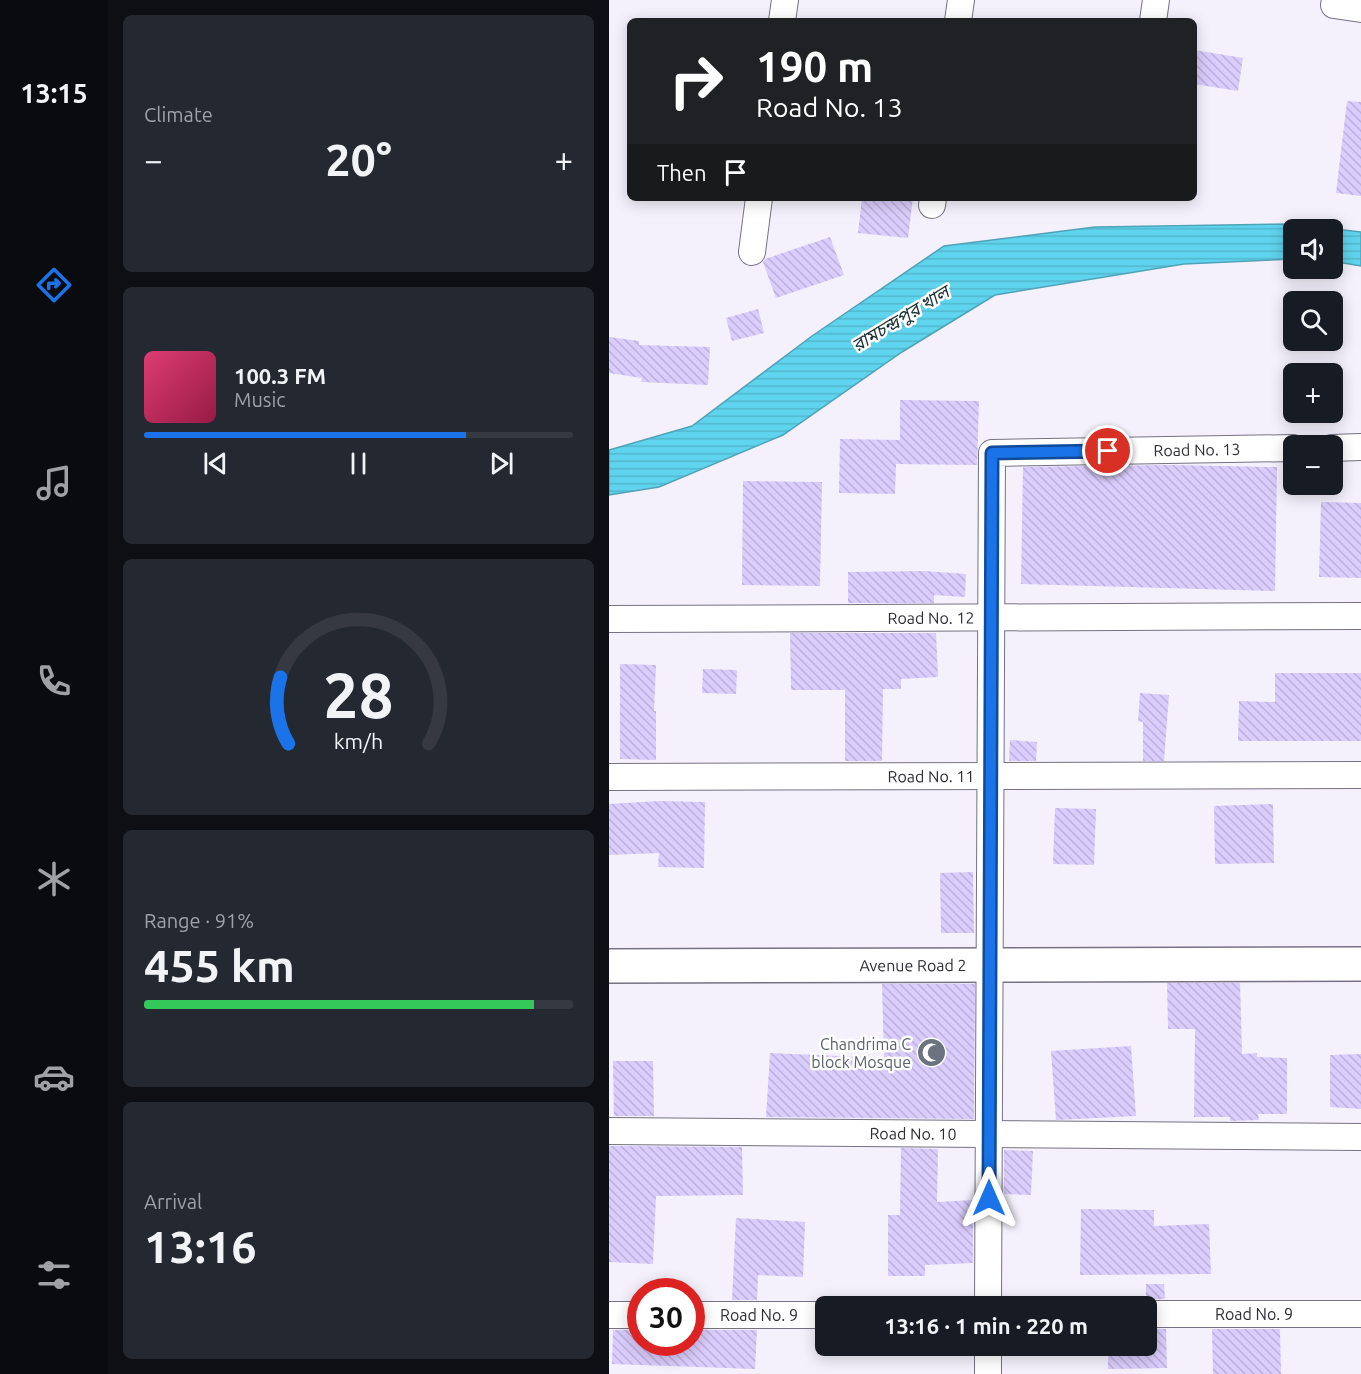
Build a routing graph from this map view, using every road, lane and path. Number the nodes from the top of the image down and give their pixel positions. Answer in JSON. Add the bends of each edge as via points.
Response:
{"nodes":[{"id":1,"x":785,"y":0,"type":"edge"},
{"id":2,"x":961,"y":0,"type":"edge"},
{"id":3,"x":1156,"y":0,"type":"edge"},
{"id":4,"x":1335,"y":0,"type":"edge"},
{"id":5,"x":1361,"y":9,"type":"edge"},
{"id":6,"x":782,"y":18,"type":"edge"},
{"id":7,"x":958,"y":18,"type":"edge"},
{"id":8,"x":1153,"y":18,"type":"edge"},
{"id":9,"x":759,"y":201,"type":"edge"},
{"id":10,"x":751,"y":252,"type":"dead end"},
{"id":11,"x":1361,"y":447,"type":"edge"},
{"id":12,"x":1283,"y":448,"type":"edge"},
{"id":13,"x":1343,"y":448,"type":"edge"},
{"id":14,"x":1361,"y":616,"type":"edge"},
{"id":15,"x":992,"y":617,"type":"junction"},
{"id":16,"x":609,"y":619,"type":"edge"},
{"id":17,"x":1361,"y":775,"type":"edge"},
{"id":18,"x":991,"y":776,"type":"junction"},
{"id":19,"x":609,"y":777,"type":"edge"},
{"id":20,"x":1361,"y":964,"type":"edge"},
{"id":21,"x":990,"y":965,"type":"junction"},
{"id":22,"x":609,"y":966,"type":"edge"},
{"id":23,"x":609,"y":1131,"type":"edge"},
{"id":24,"x":989,"y":1133,"type":"junction"},
{"id":25,"x":1361,"y":1137,"type":"edge"},
{"id":26,"x":989,"y":1296,"type":"edge"},
{"id":27,"x":1157,"y":1314,"type":"edge"},
{"id":28,"x":1361,"y":1314,"type":"edge"},
{"id":29,"x":609,"y":1315,"type":"edge"},
{"id":30,"x":627,"y":1315,"type":"edge"},
{"id":31,"x":705,"y":1315,"type":"edge"},
{"id":32,"x":815,"y":1315,"type":"edge"},
{"id":33,"x":988,"y":1356,"type":"edge"},
{"id":34,"x":988,"y":1374,"type":"edge"}],
"edges":[{"from":1,"to":6,"type":"street"},
{"from":2,"to":7,"type":"street"},
{"from":3,"to":8,"type":"street"},
{"from":4,"to":5,"type":"street","via":[[1334,5]]},
{"from":9,"to":10,"type":"street"},
{"from":11,"to":13,"type":"street"},
{"from":12,"to":15,"type":"street","name":"Road No. 13","via":[[992,453]]},
{"from":14,"to":15,"type":"street","name":"Road No. 12"},
{"from":15,"to":16,"type":"street","name":"Road No. 12"},
{"from":15,"to":18,"type":"street"},
{"from":17,"to":18,"type":"street","name":"Road No. 11"},
{"from":18,"to":19,"type":"street","name":"Road No. 11"},
{"from":18,"to":21,"type":"street"},
{"from":20,"to":21,"type":"street","name":"Avenue Road 2"},
{"from":21,"to":22,"type":"street","name":"Avenue Road 2"},
{"from":21,"to":24,"type":"street"},
{"from":23,"to":24,"type":"street","name":"Road No. 10"},
{"from":24,"to":25,"type":"street","name":"Road No. 10"},
{"from":24,"to":26,"type":"street"},
{"from":27,"to":28,"type":"street","name":"Road No. 9"},
{"from":29,"to":30,"type":"street"},
{"from":31,"to":32,"type":"street","name":"Road No. 9"},
{"from":33,"to":34,"type":"street"}]}
